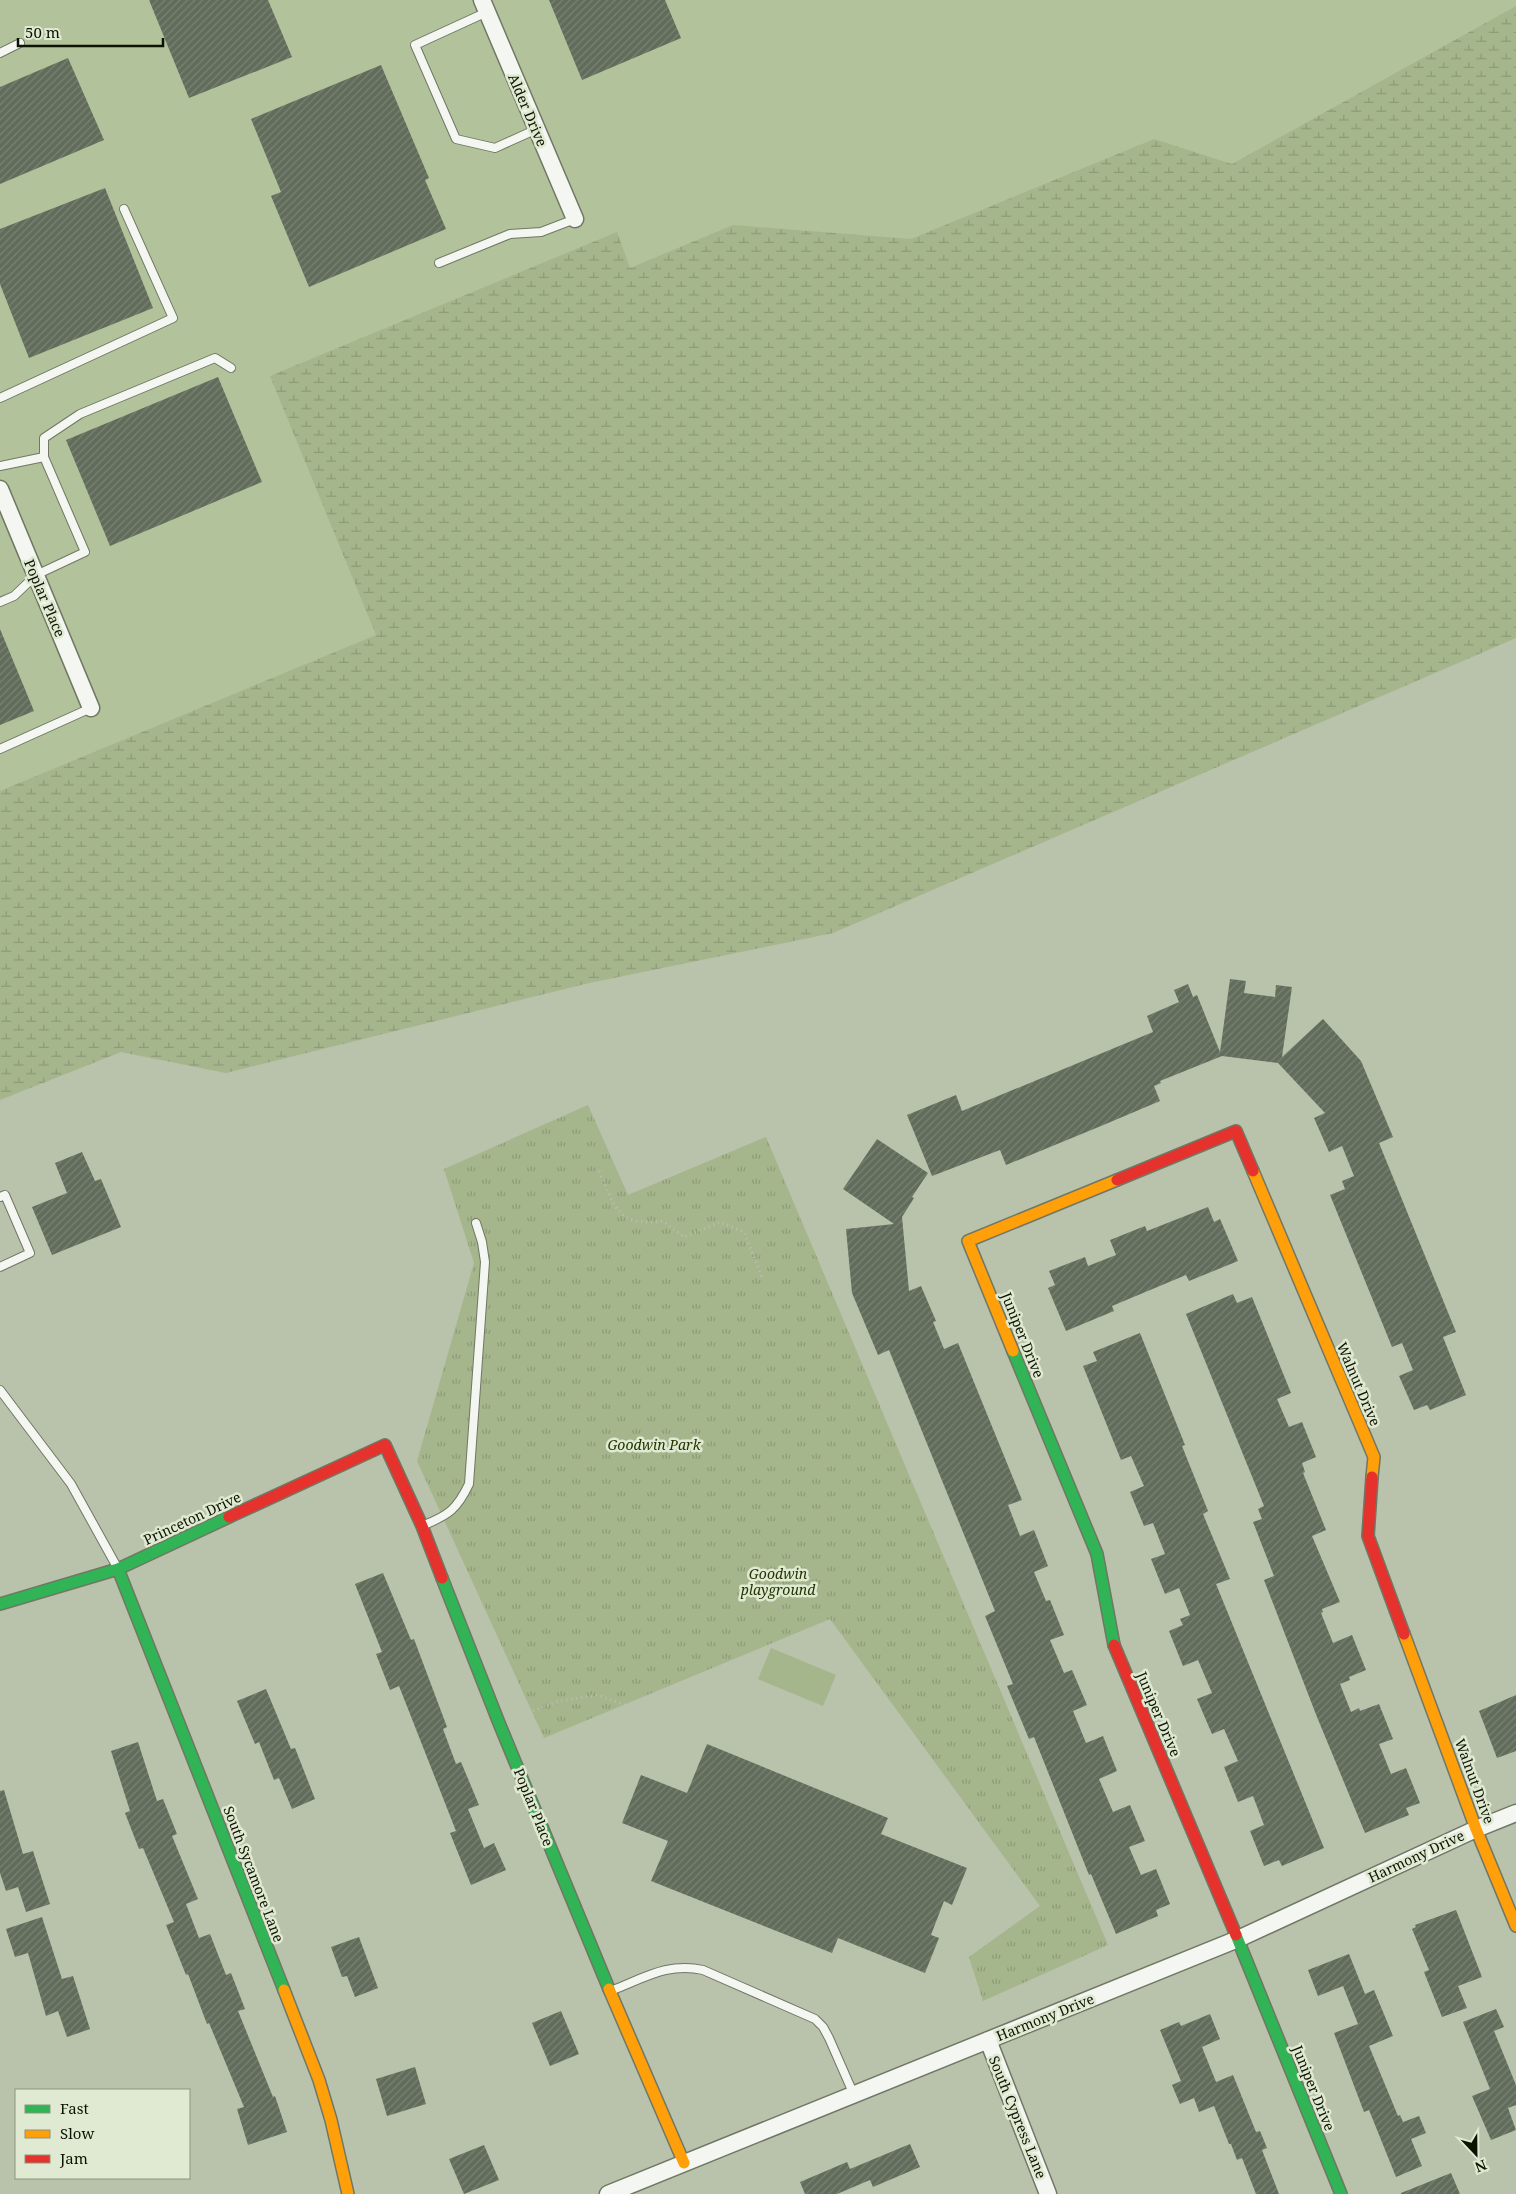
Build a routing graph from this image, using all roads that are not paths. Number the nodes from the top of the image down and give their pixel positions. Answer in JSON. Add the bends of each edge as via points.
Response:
{"nodes":[{"id":1,"x":484,"y":6,"type":"edge"},
{"id":2,"x":20,"y":43,"type":"dead end"},
{"id":3,"x":0,"y":53,"type":"edge"},
{"id":4,"x":537,"y":129,"type":"junction"},
{"id":5,"x":124,"y":209,"type":"dead end"},
{"id":6,"x":575,"y":219,"type":"joint"},
{"id":7,"x":439,"y":263,"type":"dead end"},
{"id":8,"x":231,"y":368,"type":"dead end"},
{"id":9,"x":0,"y":398,"type":"edge"},
{"id":10,"x":44,"y":457,"type":"junction"},
{"id":11,"x":0,"y":466,"type":"edge"},
{"id":12,"x":0,"y":489,"type":"edge"},
{"id":13,"x":36,"y":575,"type":"junction"},
{"id":14,"x":0,"y":602,"type":"edge"},
{"id":15,"x":91,"y":708,"type":"joint"},
{"id":16,"x":0,"y":749,"type":"edge"},
{"id":17,"x":0,"y":1197,"type":"edge"},
{"id":18,"x":476,"y":1223,"type":"dead end"},
{"id":19,"x":968,"y":1241,"type":"joint"},
{"id":20,"x":0,"y":1267,"type":"edge"},
{"id":21,"x":0,"y":1390,"type":"edge"},
{"id":22,"x":387,"y":1450,"type":"joint"},
{"id":23,"x":422,"y":1526,"type":"junction"},
{"id":24,"x":118,"y":1569,"type":"junction"},
{"id":25,"x":0,"y":1604,"type":"edge"},
{"id":26,"x":1516,"y":1813,"type":"edge"},
{"id":27,"x":1476,"y":1829,"type":"junction"},
{"id":28,"x":1516,"y":1926,"type":"edge"},
{"id":29,"x":1238,"y":1939,"type":"junction"},
{"id":30,"x":610,"y":1992,"type":"junction"},
{"id":31,"x":988,"y":2040,"type":"junction"},
{"id":32,"x":854,"y":2095,"type":"junction"},
{"id":33,"x":684,"y":2163,"type":"junction"},
{"id":34,"x":348,"y":2194,"type":"edge"},
{"id":35,"x":608,"y":2194,"type":"edge"},
{"id":36,"x":1048,"y":2194,"type":"edge"},
{"id":37,"x":1341,"y":2194,"type":"edge"}],
"edges":[{"from":1,"to":4,"type":"street","name":"Alder Drive"},
{"from":1,"to":4,"type":"lane","via":[[415,45],[456,139],[496,148]]},
{"from":2,"to":3,"type":"lane"},
{"from":4,"to":6,"type":"street","name":"Alder Drive"},
{"from":5,"to":9,"type":"lane","via":[[173,318]]},
{"from":6,"to":7,"type":"lane","via":[[541,232],[510,234]]},
{"from":8,"to":10,"type":"lane","via":[[215,358],[80,414],[44,438]]},
{"from":10,"to":11,"type":"lane"},
{"from":10,"to":13,"type":"lane","via":[[85,552]]},
{"from":12,"to":13,"type":"street","name":"Poplar Place"},
{"from":13,"to":14,"type":"lane","via":[[14,596]]},
{"from":13,"to":15,"type":"street","name":"Poplar Place"},
{"from":15,"to":16,"type":"lane"},
{"from":17,"to":20,"type":"lane","via":[[5,1195],[30,1253]]},
{"from":18,"to":23,"type":"lane","via":[[485,1262],[469,1484],[454,1510]]},
{"from":19,"to":27,"type":"street","name":"Walnut Drive","via":[[1236,1131],[1374,1457],[1368,1536]]},
{"from":19,"to":29,"type":"street","name":"Juniper Drive","via":[[1098,1554],[1112,1639]]},
{"from":21,"to":24,"type":"lane","via":[[71,1484]]},
{"from":22,"to":23,"type":"street","name":"Poplar Place"},
{"from":22,"to":24,"type":"street","name":"Princeton Drive","via":[[385,1445]]},
{"from":23,"to":30,"type":"street","name":"Poplar Place"},
{"from":24,"to":25,"type":"street","name":"Princeton Drive"},
{"from":24,"to":34,"type":"street","name":"South Sycamore Lane","via":[[319,2080],[332,2120]]},
{"from":26,"to":27,"type":"street","name":"Harmony Drive"},
{"from":27,"to":28,"type":"street","name":"Walnut Drive"},
{"from":27,"to":29,"type":"street","name":"Harmony Drive"},
{"from":29,"to":31,"type":"street","name":"Harmony Drive"},
{"from":29,"to":37,"type":"street","name":"Juniper Drive"},
{"from":30,"to":32,"type":"lane","via":[[673,1968],[686,1966],[703,1970],[815,2020],[829,2038]]},
{"from":30,"to":33,"type":"street","name":"Poplar Place"},
{"from":31,"to":32,"type":"street","name":"Harmony Drive"},
{"from":31,"to":36,"type":"street","name":"South Cypress Lane"},
{"from":32,"to":33,"type":"street","name":"Harmony Drive"},
{"from":33,"to":35,"type":"street","name":"Harmony Drive"}]}
